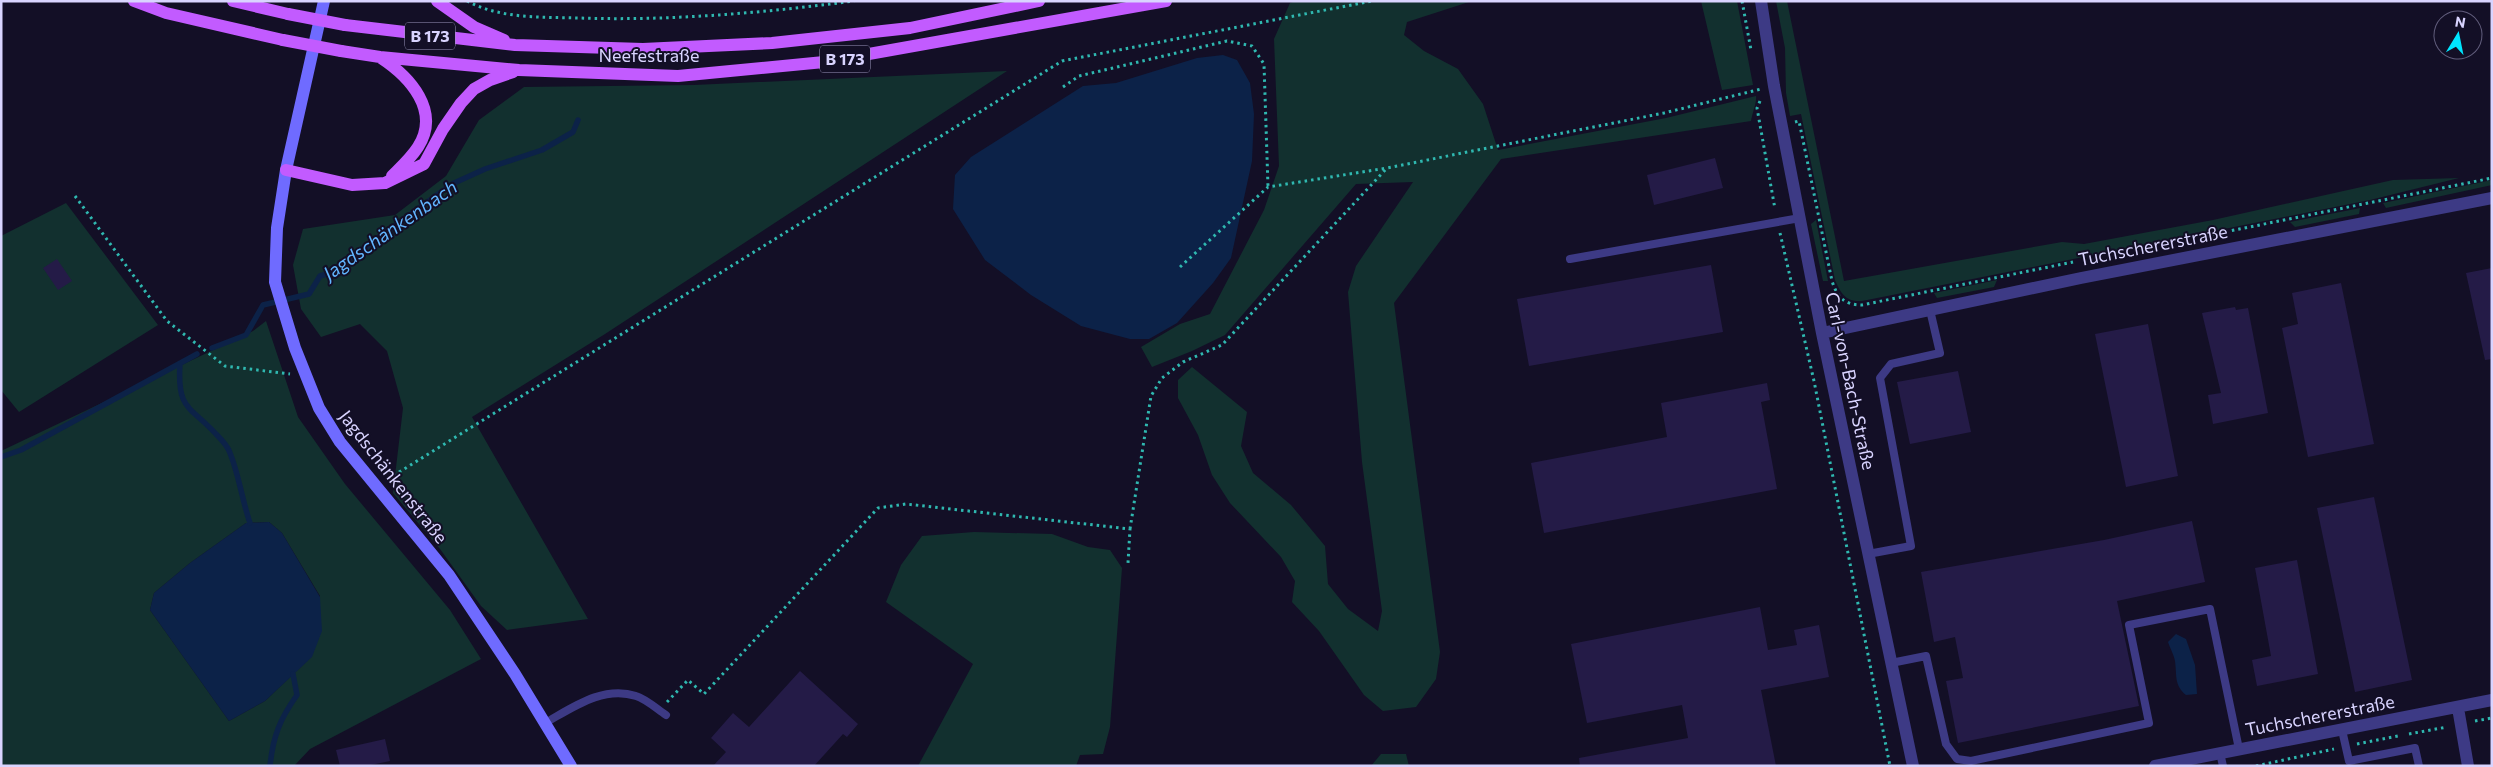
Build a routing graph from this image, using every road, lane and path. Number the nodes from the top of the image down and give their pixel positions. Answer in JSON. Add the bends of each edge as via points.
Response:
{"nodes":[{"id":1,"x":134,"y":1,"type":"edge"},
{"id":2,"x":233,"y":1,"type":"edge"},
{"id":3,"x":324,"y":1,"type":"edge"},
{"id":4,"x":437,"y":1,"type":"edge"},
{"id":5,"x":467,"y":1,"type":"edge"},
{"id":6,"x":854,"y":1,"type":"edge"},
{"id":7,"x":1039,"y":1,"type":"edge"},
{"id":8,"x":1166,"y":1,"type":"edge"},
{"id":9,"x":1372,"y":1,"type":"edge"},
{"id":10,"x":1742,"y":1,"type":"edge"},
{"id":11,"x":1761,"y":1,"type":"edge"},
{"id":12,"x":516,"y":45,"type":"junction"},
{"id":13,"x":1752,"y":54,"type":"dead end"},
{"id":14,"x":380,"y":57,"type":"junction"},
{"id":15,"x":519,"y":70,"type":"junction"},
{"id":16,"x":1757,"y":81,"type":"dead end"},
{"id":17,"x":1774,"y":86,"type":"junction"},
{"id":18,"x":1063,"y":87,"type":"dead end"},
{"id":19,"x":1758,"y":90,"type":"junction"},
{"id":20,"x":1782,"y":125,"type":"junction"},
{"id":21,"x":1387,"y":168,"type":"junction"},
{"id":22,"x":286,"y":170,"type":"junction"},
{"id":23,"x":2492,"y":178,"type":"edge"},
{"id":24,"x":385,"y":183,"type":"junction"},
{"id":25,"x":1268,"y":187,"type":"junction"},
{"id":26,"x":75,"y":196,"type":"dead end"},
{"id":27,"x":2492,"y":198,"type":"edge"},
{"id":28,"x":1800,"y":218,"type":"junction"},
{"id":29,"x":1778,"y":222,"type":"junction"},
{"id":30,"x":2197,"y":238,"type":"dead end"},
{"id":31,"x":1570,"y":259,"type":"dead end"},
{"id":32,"x":2074,"y":262,"type":"dead end"},
{"id":33,"x":1180,"y":267,"type":"dead end"},
{"id":34,"x":1930,"y":310,"type":"junction"},
{"id":35,"x":1822,"y":333,"type":"junction"},
{"id":36,"x":305,"y":374,"type":"junction"},
{"id":37,"x":375,"y":487,"type":"junction"},
{"id":38,"x":1130,"y":529,"type":"junction"},
{"id":39,"x":1868,"y":554,"type":"junction"},
{"id":40,"x":1128,"y":563,"type":"dead end"},
{"id":41,"x":1891,"y":663,"type":"junction"},
{"id":42,"x":2492,"y":700,"type":"edge"},
{"id":43,"x":2458,"y":708,"type":"junction"},
{"id":44,"x":662,"y":712,"type":"joint"},
{"id":45,"x":545,"y":723,"type":"junction"},
{"id":46,"x":2342,"y":730,"type":"junction"},
{"id":47,"x":2239,"y":749,"type":"junction"},
{"id":48,"x":2220,"y":753,"type":"junction"},
{"id":49,"x":571,"y":766,"type":"edge"},
{"id":50,"x":1890,"y":766,"type":"edge"},
{"id":51,"x":1913,"y":766,"type":"edge"},
{"id":52,"x":2155,"y":766,"type":"edge"},
{"id":53,"x":2223,"y":766,"type":"edge"},
{"id":54,"x":2419,"y":766,"type":"edge"},
{"id":55,"x":2468,"y":766,"type":"edge"}],
"edges":[{"from":1,"to":14,"type":"main road","name":"Neefestraße","number":"B 173","bridge":true,"via":[[166,14]]},
{"from":2,"to":12,"type":"main road","name":"Neefestraße","number":"B 173","bridge":true,"via":[[345,25]]},
{"from":3,"to":22,"type":"main road","name":"Jagdschänkenstraße"},
{"from":4,"to":12,"type":"main road","via":[[474,28]]},
{"from":5,"to":6,"type":"path","via":[[481,9],[508,15],[632,19],[730,15]]},
{"from":7,"to":12,"type":"main road","name":"Neefestraße","number":"B 173","via":[[910,28],[772,42],[643,49]]},
{"from":8,"to":15,"type":"main road","name":"Neefestraße","number":"B 173","via":[[824,62],[678,76]]},
{"from":9,"to":37,"type":"path","via":[[1062,61]]},
{"from":10,"to":13,"type":"path"},
{"from":11,"to":17,"type":"street","name":"Carl-von-Bach-Straße"},
{"from":14,"to":15,"type":"main road","name":"Neefestraße","number":"B 173"},
{"from":14,"to":24,"type":"main road","via":[[402,72],[421,97],[425,133],[419,146]]},
{"from":15,"to":24,"type":"main road","via":[[474,89],[443,129],[424,164]]},
{"from":16,"to":19,"type":"path"},
{"from":17,"to":19,"type":"path"},
{"from":17,"to":20,"type":"street","name":"Carl-von-Bach-Straße"},
{"from":18,"to":25,"type":"path","via":[[1079,76],[1227,40],[1252,46],[1264,64]]},
{"from":19,"to":21,"type":"path","via":[[1664,113]]},
{"from":19,"to":29,"type":"path","via":[[1760,101],[1757,108]]},
{"from":20,"to":28,"type":"street","name":"Carl-von-Bach-Straße"},
{"from":20,"to":32,"type":"path","via":[[1799,121],[1832,281],[1838,296],[1849,303],[1862,304]]},
{"from":21,"to":25,"type":"path"},
{"from":21,"to":38,"type":"path","via":[[1222,345],[1183,362],[1162,378],[1151,396]]},
{"from":22,"to":24,"type":"main road","via":[[352,185]]},
{"from":22,"to":36,"type":"main road","name":"Jagdschänkenstraße","via":[[277,228],[275,282]]},
{"from":23,"to":30,"type":"path"},
{"from":25,"to":33,"type":"path"},
{"from":26,"to":36,"type":"path","via":[[167,321],[224,366]]},
{"from":27,"to":34,"type":"street","name":"Tuchschererstraße"},
{"from":28,"to":29,"type":"lane"},
{"from":28,"to":35,"type":"street","name":"Carl-von-Bach-Straße"},
{"from":29,"to":31,"type":"lane"},
{"from":29,"to":50,"type":"path","via":[[1814,381]]},
{"from":34,"to":35,"type":"street","name":"Tuchschererstraße"},
{"from":34,"to":39,"type":"lane","via":[[1940,353],[1891,364],[1880,378],[1910,546]]},
{"from":35,"to":39,"type":"street","name":"Carl-von-Bach-Straße"},
{"from":36,"to":37,"type":"main road","name":"Jagdschänkenstraße","via":[[319,408],[340,442]]},
{"from":37,"to":45,"type":"main road","name":"Jagdschänkenstraße","via":[[449,575]]},
{"from":38,"to":40,"type":"path"},
{"from":38,"to":44,"type":"path","via":[[906,504],[878,508],[704,694],[688,680]]},
{"from":39,"to":41,"type":"street","name":"Carl-von-Bach-Straße"},
{"from":41,"to":47,"type":"lane","via":[[1926,656],[1946,744],[1957,759],[1971,762],[2148,723],[2129,625],[2210,609]]},
{"from":41,"to":51,"type":"street","name":"Carl-von-Bach-Straße"},
{"from":42,"to":43,"type":"street","name":"Tuchschererstraße"},
{"from":43,"to":46,"type":"street","name":"Tuchschererstraße"},
{"from":43,"to":55,"type":"street"},
{"from":44,"to":45,"type":"lane","via":[[637,696],[614,693],[597,696]]},
{"from":45,"to":49,"type":"main road","name":"Jagdschänkenstraße"},
{"from":46,"to":47,"type":"street","name":"Tuchschererstraße"},
{"from":46,"to":54,"type":"lane","via":[[2348,761],[2416,748]]},
{"from":47,"to":48,"type":"street","name":"Tuchschererstraße"},
{"from":48,"to":52,"type":"street","name":"Tuchschererstraße"},
{"from":48,"to":53,"type":"lane"}]}
